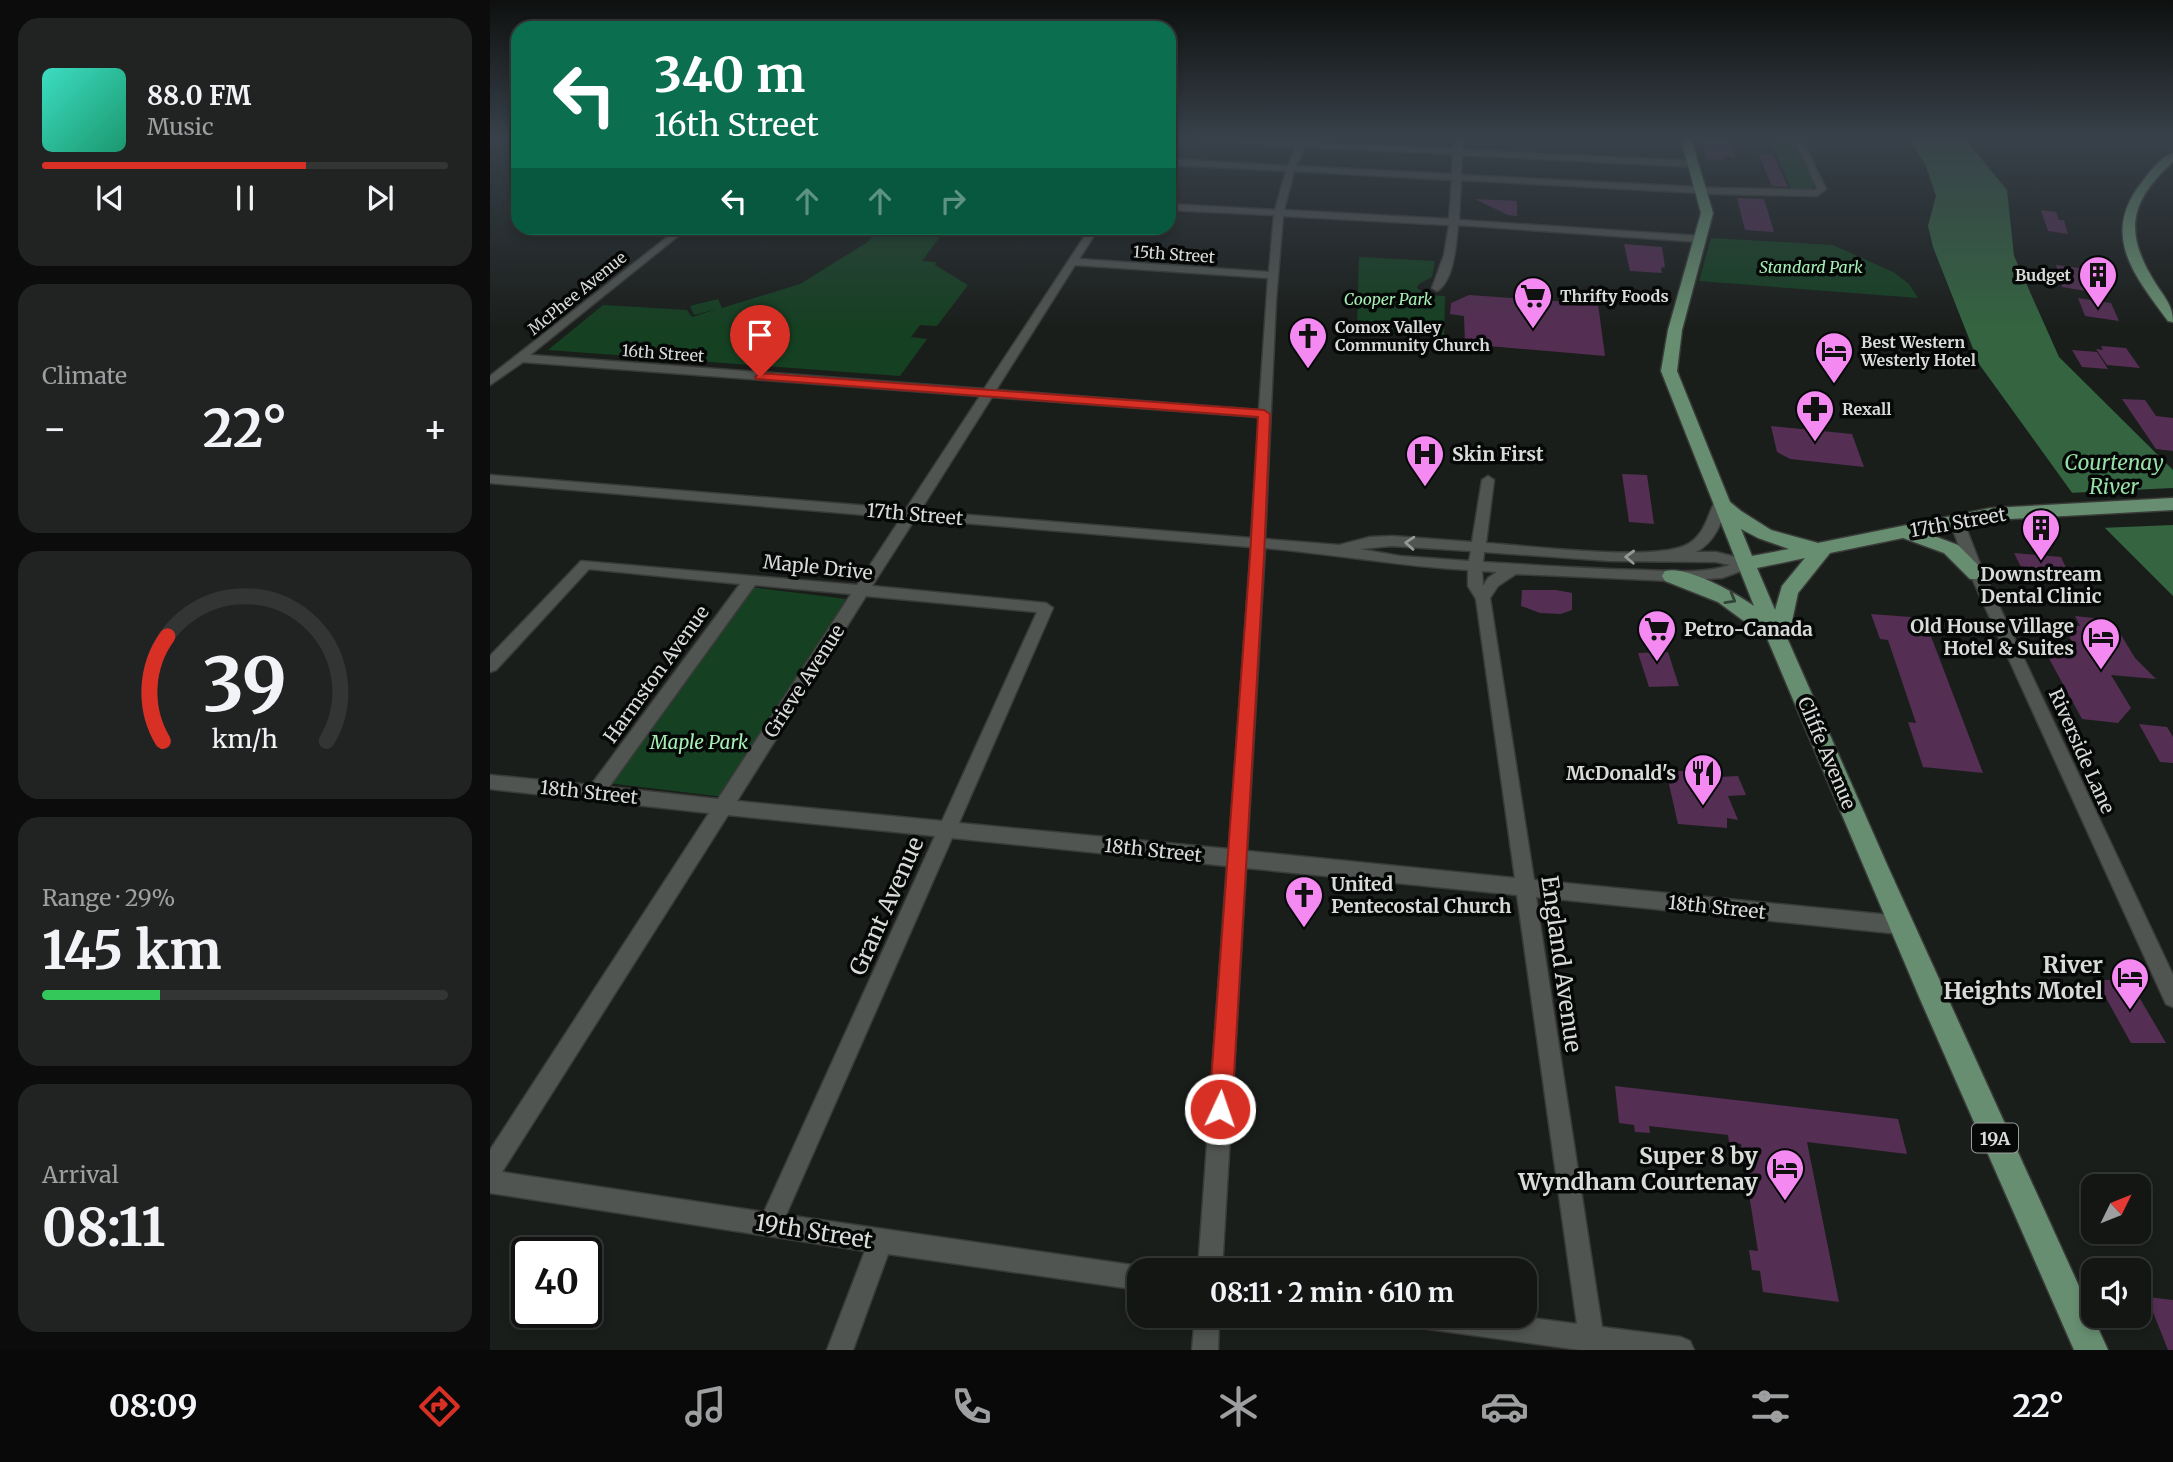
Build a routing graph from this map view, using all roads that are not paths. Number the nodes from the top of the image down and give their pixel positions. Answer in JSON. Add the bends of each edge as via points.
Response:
{"nodes":[{"id":1,"x":1282,"y":202,"type":"edge"},
{"id":2,"x":1454,"y":202,"type":"edge"},
{"id":3,"x":1705,"y":202,"type":"edge"},
{"id":4,"x":2135,"y":202,"type":"edge"},
{"id":5,"x":1176,"y":207,"type":"edge"},
{"id":6,"x":1279,"y":213,"type":"junction"},
{"id":7,"x":1453,"y":222,"type":"junction"},
{"id":8,"x":675,"y":235,"type":"edge"},
{"id":9,"x":1090,"y":235,"type":"edge"},
{"id":10,"x":1700,"y":239,"type":"junction"},
{"id":11,"x":1073,"y":262,"type":"junction"},
{"id":12,"x":1274,"y":275,"type":"junction"},
{"id":13,"x":1437,"y":288,"type":"dead end"},
{"id":14,"x":2173,"y":318,"type":"edge"},
{"id":15,"x":520,"y":358,"type":"junction"},
{"id":16,"x":490,"y":382,"type":"edge"},
{"id":17,"x":990,"y":394,"type":"junction"},
{"id":18,"x":1264,"y":414,"type":"junction"},
{"id":19,"x":490,"y":479,"type":"edge"},
{"id":20,"x":1488,"y":480,"type":"dead end"},
{"id":21,"x":1720,"y":502,"type":"junction"},
{"id":22,"x":2173,"y":504,"type":"edge"},
{"id":23,"x":911,"y":513,"type":"junction"},
{"id":24,"x":1956,"y":520,"type":"junction"},
{"id":25,"x":1905,"y":532,"type":"junction"},
{"id":26,"x":1258,"y":543,"type":"junction"},
{"id":27,"x":1478,"y":547,"type":"junction"},
{"id":28,"x":1824,"y":549,"type":"junction"},
{"id":29,"x":1339,"y":550,"type":"junction"},
{"id":30,"x":1663,"y":557,"type":"junction"},
{"id":31,"x":1747,"y":564,"type":"junction"},
{"id":32,"x":1474,"y":567,"type":"junction"},
{"id":33,"x":1511,"y":570,"type":"junction"},
{"id":34,"x":1977,"y":574,"type":"junction"},
{"id":35,"x":1672,"y":576,"type":"junction"},
{"id":36,"x":751,"y":580,"type":"junction"},
{"id":37,"x":862,"y":590,"type":"junction"},
{"id":38,"x":1483,"y":598,"type":"junction"},
{"id":39,"x":1046,"y":608,"type":"joint"},
{"id":40,"x":1778,"y":640,"type":"junction"},
{"id":41,"x":490,"y":666,"type":"edge"},
{"id":42,"x":490,"y":782,"type":"edge"},
{"id":43,"x":596,"y":792,"type":"junction"},
{"id":44,"x":723,"y":807,"type":"junction"},
{"id":45,"x":947,"y":830,"type":"junction"},
{"id":46,"x":1235,"y":859,"type":"junction"},
{"id":47,"x":1527,"y":888,"type":"junction"},
{"id":48,"x":1900,"y":925,"type":"junction"},
{"id":49,"x":2173,"y":997,"type":"edge"},
{"id":50,"x":490,"y":1170,"type":"edge"},
{"id":51,"x":490,"y":1182,"type":"edge"},
{"id":52,"x":770,"y":1224,"type":"junction"},
{"id":53,"x":881,"y":1241,"type":"junction"},
{"id":54,"x":1211,"y":1258,"type":"edge"},
{"id":55,"x":1127,"y":1276,"type":"edge"},
{"id":56,"x":1206,"y":1328,"type":"edge"},
{"id":57,"x":1498,"y":1328,"type":"edge"},
{"id":58,"x":1592,"y":1343,"type":"edge"},
{"id":59,"x":840,"y":1350,"type":"edge"},
{"id":60,"x":1205,"y":1350,"type":"edge"},
{"id":61,"x":1681,"y":1350,"type":"edge"},
{"id":62,"x":2091,"y":1350,"type":"edge"}],
"edges":[{"from":1,"to":6,"type":"street"},
{"from":2,"to":7,"type":"street"},
{"from":3,"to":10,"type":"main road","name":"Cliffe Avenue","via":[[1707,213]]},
{"from":4,"to":14,"type":"main road","via":[[2126,229],[2142,274]]},
{"from":5,"to":6,"type":"street"},
{"from":6,"to":7,"type":"street"},
{"from":6,"to":12,"type":"street"},
{"from":7,"to":10,"type":"street"},
{"from":7,"to":13,"type":"street"},
{"from":8,"to":15,"type":"street","name":"McPhee Avenue"},
{"from":9,"to":11,"type":"street","name":"Grieve Avenue"},
{"from":10,"to":21,"type":"main road","name":"Cliffe Avenue","via":[[1677,317],[1669,371]]},
{"from":11,"to":12,"type":"street","name":"15th Street"},
{"from":11,"to":17,"type":"street","name":"Grieve Avenue"},
{"from":12,"to":18,"type":"street"},
{"from":15,"to":16,"type":"street","name":"McPhee Avenue"},
{"from":15,"to":17,"type":"street","name":"16th Street"},
{"from":17,"to":18,"type":"street","name":"16th Street"},
{"from":17,"to":23,"type":"street","name":"Grieve Avenue"},
{"from":18,"to":26,"type":"street"},
{"from":19,"to":23,"type":"street","name":"17th Street"},
{"from":20,"to":27,"type":"street","name":"England Avenue"},
{"from":21,"to":28,"type":"main road","via":[[1759,533]]},
{"from":21,"to":30,"type":"street","via":[[1708,537],[1684,552]]},
{"from":21,"to":31,"type":"main road","name":"Cliffe Avenue"},
{"from":22,"to":24,"type":"main road","name":"17th Street","via":[[2041,510]]},
{"from":23,"to":26,"type":"street","name":"17th Street"},
{"from":23,"to":37,"type":"street","name":"Grieve Avenue"},
{"from":24,"to":25,"type":"main road","name":"17th Street"},
{"from":24,"to":34,"type":"street","name":"Riverside Lane"},
{"from":25,"to":28,"type":"main road","name":"17th Street"},
{"from":25,"to":34,"type":"main road","via":[[1943,545]]},
{"from":26,"to":29,"type":"street","name":"17th Street"},
{"from":26,"to":46,"type":"street"},
{"from":27,"to":29,"type":"street","name":"17th Street","one_way":true,"via":[[1391,541]]},
{"from":30,"to":27,"type":"street","name":"17th Street","one_way":true},
{"from":27,"to":32,"type":"street","name":"England Avenue"},
{"from":28,"to":31,"type":"main road","name":"17th Street"},
{"from":28,"to":40,"type":"main road","via":[[1789,591]]},
{"from":29,"to":32,"type":"street","name":"17th Street","via":[[1373,558]]},
{"from":30,"to":31,"type":"street","name":"17th Street","via":[[1716,557]]},
{"from":31,"to":35,"type":"street","name":"17th Street","via":[[1722,573]]},
{"from":31,"to":40,"type":"main road","name":"Cliffe Avenue","number":"19A"},
{"from":32,"to":33,"type":"street","name":"17th Street"},
{"from":32,"to":38,"type":"street","name":"England Avenue","via":[[1475,586]]},
{"from":33,"to":35,"type":"street","name":"17th Street"},
{"from":33,"to":38,"type":"street","via":[[1493,582]]},
{"from":34,"to":49,"type":"street","name":"Riverside Lane"},
{"from":35,"to":40,"type":"main road","one_way":true,"via":[[1738,602]]},
{"from":36,"to":37,"type":"street","name":"Maple Drive"},
{"from":36,"to":41,"type":"street","name":"Maple Drive","via":[[586,564]]},
{"from":36,"to":43,"type":"street","name":"Harmston Avenue"},
{"from":37,"to":39,"type":"street","name":"Maple Drive"},
{"from":37,"to":44,"type":"street","name":"Grieve Avenue"},
{"from":38,"to":47,"type":"street","name":"England Avenue"},
{"from":39,"to":45,"type":"street","name":"Grant Avenue"},
{"from":40,"to":48,"type":"main road","name":"Cliffe Avenue","number":"19A"},
{"from":42,"to":43,"type":"street","name":"18th Street"},
{"from":43,"to":44,"type":"street","name":"18th Street"},
{"from":44,"to":45,"type":"street","name":"18th Street"},
{"from":44,"to":50,"type":"street","name":"Grieve Avenue"},
{"from":45,"to":46,"type":"street","name":"18th Street"},
{"from":45,"to":52,"type":"street","name":"Grant Avenue"},
{"from":46,"to":47,"type":"street","name":"18th Street"},
{"from":46,"to":54,"type":"street"},
{"from":47,"to":48,"type":"street","name":"18th Street"},
{"from":47,"to":58,"type":"street","name":"England Avenue"},
{"from":48,"to":62,"type":"main road","name":"Cliffe Avenue","number":"19A"},
{"from":51,"to":52,"type":"street","name":"19th Street"},
{"from":52,"to":53,"type":"street","name":"19th Street"},
{"from":53,"to":55,"type":"street","name":"19th Street"},
{"from":53,"to":59,"type":"street"},
{"from":56,"to":60,"type":"street"},
{"from":57,"to":58,"type":"street"},
{"from":58,"to":61,"type":"street"}]}
